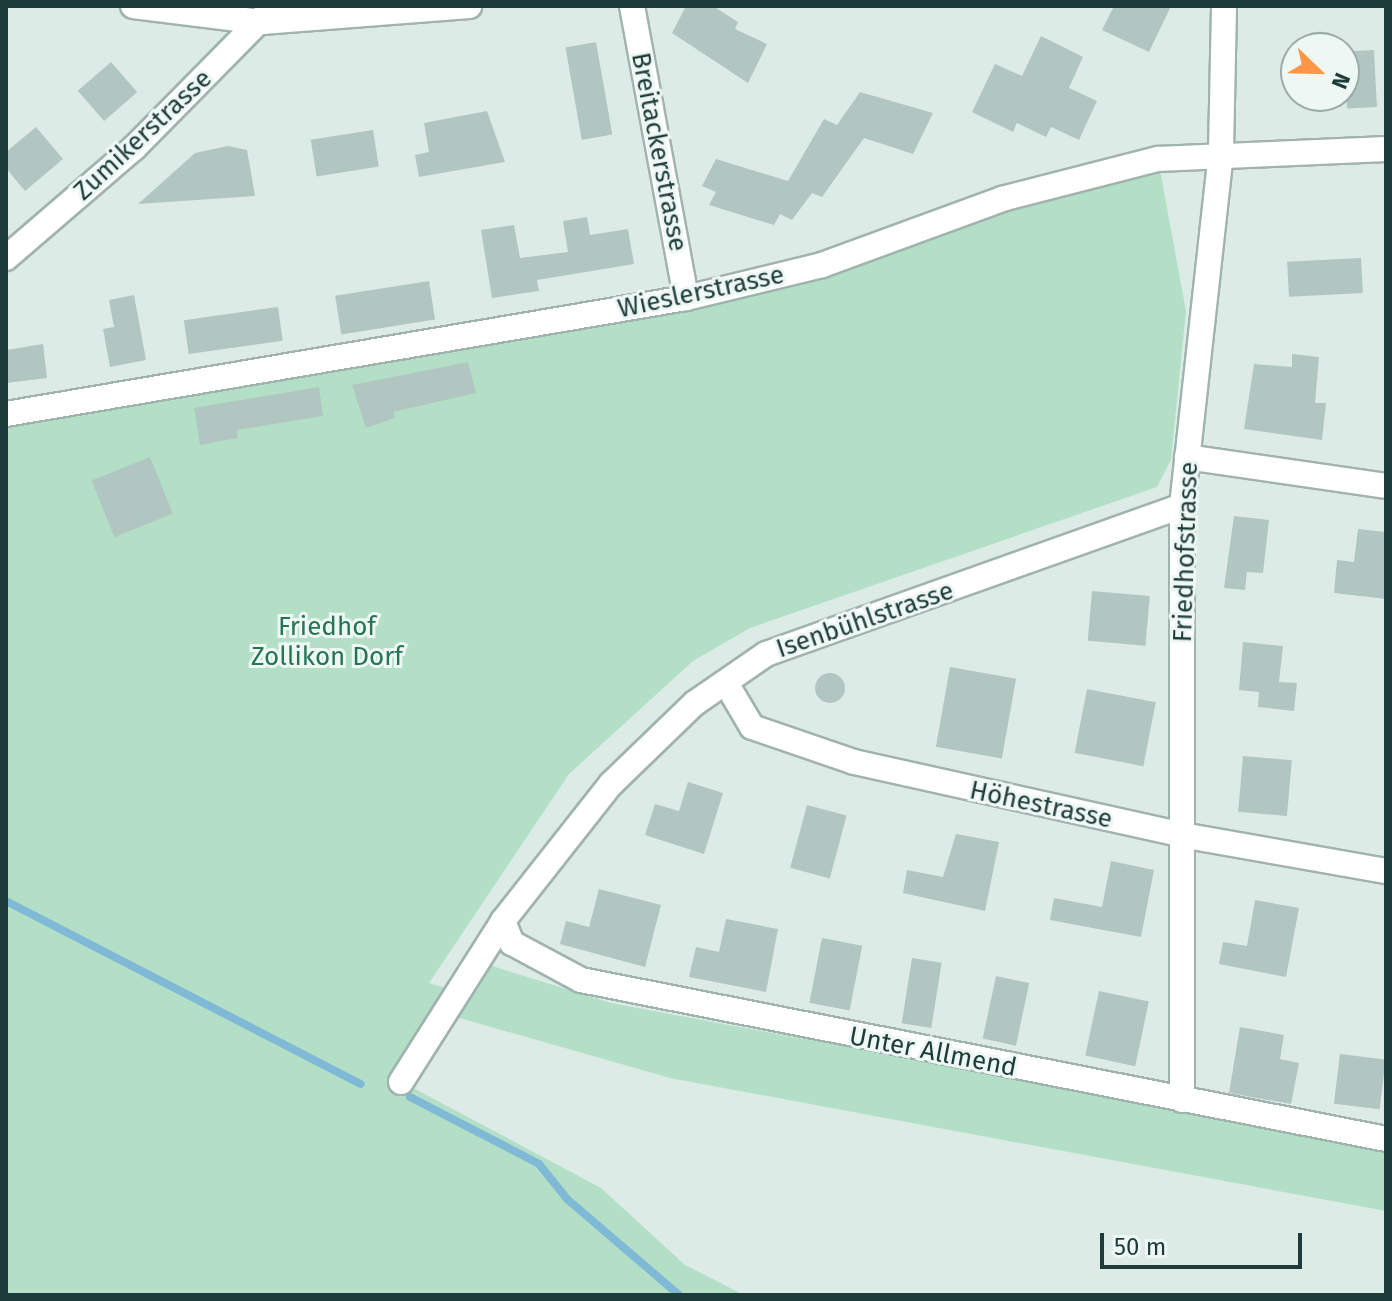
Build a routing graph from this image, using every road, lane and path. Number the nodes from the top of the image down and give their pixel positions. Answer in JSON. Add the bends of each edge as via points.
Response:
{"nodes":[{"id":1,"x":133,"y":6,"type":"edge"},
{"id":2,"x":469,"y":6,"type":"edge"},
{"id":3,"x":632,"y":6,"type":"edge"},
{"id":4,"x":1224,"y":6,"type":"edge"},
{"id":5,"x":268,"y":14,"type":"edge"},
{"id":6,"x":1386,"y":149,"type":"edge"},
{"id":7,"x":1221,"y":151,"type":"junction"},
{"id":8,"x":6,"y":258,"type":"edge"},
{"id":9,"x":686,"y":298,"type":"junction"},
{"id":10,"x":6,"y":414,"type":"edge"},
{"id":11,"x":1187,"y":457,"type":"junction"},
{"id":12,"x":1386,"y":486,"type":"edge"},
{"id":13,"x":1182,"y":506,"type":"junction"},
{"id":14,"x":726,"y":683,"type":"junction"},
{"id":15,"x":1187,"y":836,"type":"junction"},
{"id":16,"x":1386,"y":871,"type":"edge"},
{"id":17,"x":503,"y":921,"type":"junction"},
{"id":18,"x":401,"y":1082,"type":"dead end"},
{"id":19,"x":1182,"y":1100,"type":"junction"},
{"id":20,"x":1386,"y":1139,"type":"edge"}],
"edges":[{"from":1,"to":5,"type":"street"},
{"from":2,"to":5,"type":"street"},
{"from":3,"to":9,"type":"street","name":"Breitackerstrasse"},
{"from":4,"to":7,"type":"street","name":"Friedhofstrasse"},
{"from":5,"to":8,"type":"street","name":"Zumikerstrasse","via":[[134,148]]},
{"from":6,"to":7,"type":"street","name":"Wieslerstrasse"},
{"from":7,"to":9,"type":"street","name":"Wieslerstrasse","via":[[1002,199],[822,265]]},
{"from":7,"to":11,"type":"street","name":"Friedhofstrasse"},
{"from":9,"to":10,"type":"street","name":"Wieslerstrasse"},
{"from":11,"to":12,"type":"street"},
{"from":11,"to":13,"type":"street","name":"Friedhofstrasse"},
{"from":13,"to":14,"type":"street","name":"Isenbühlstrasse","via":[[766,654]]},
{"from":13,"to":15,"type":"street","name":"Friedhofstrasse"},
{"from":14,"to":15,"type":"street","name":"Höhestrasse","via":[[752,727],[781,740],[972,792]]},
{"from":14,"to":17,"type":"street","name":"Isenbühlstrasse","via":[[636,756]]},
{"from":15,"to":16,"type":"street","name":"Höhestrasse"},
{"from":15,"to":19,"type":"street","name":"Friedhofstrasse"},
{"from":17,"to":18,"type":"street","name":"Isenbühlstrasse"},
{"from":17,"to":19,"type":"street","name":"Unter Allmend","via":[[512,943],[581,980]]},
{"from":19,"to":20,"type":"street","name":"Unter Allmend"}]}
